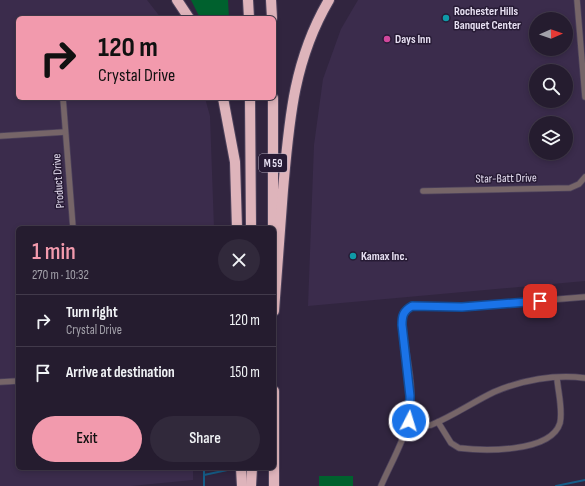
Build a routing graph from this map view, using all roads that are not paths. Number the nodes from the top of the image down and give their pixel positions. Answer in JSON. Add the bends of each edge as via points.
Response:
{"nodes":[{"id":1,"x":177,"y":0,"type":"edge"},
{"id":2,"x":248,"y":0,"type":"edge"},
{"id":3,"x":271,"y":0,"type":"edge"},
{"id":4,"x":329,"y":0,"type":"edge"},
{"id":5,"x":577,"y":0,"type":"edge"},
{"id":6,"x":187,"y":16,"type":"edge"},
{"id":7,"x":248,"y":16,"type":"edge"},
{"id":8,"x":272,"y":16,"type":"edge"},
{"id":9,"x":585,"y":97,"type":"edge"},
{"id":10,"x":62,"y":100,"type":"edge"},
{"id":11,"x":223,"y":100,"type":"edge"},
{"id":12,"x":250,"y":100,"type":"edge"},
{"id":13,"x":273,"y":100,"type":"edge"},
{"id":14,"x":65,"y":132,"type":"junction"},
{"id":15,"x":0,"y":136,"type":"edge"},
{"id":16,"x":585,"y":177,"type":"edge"},
{"id":17,"x":423,"y":191,"type":"dead end"},
{"id":18,"x":72,"y":226,"type":"edge"},
{"id":19,"x":237,"y":226,"type":"edge"},
{"id":20,"x":251,"y":226,"type":"edge"},
{"id":21,"x":273,"y":226,"type":"edge"},
{"id":22,"x":276,"y":285,"type":"edge"},
{"id":23,"x":585,"y":297,"type":"edge"},
{"id":24,"x":556,"y":378,"type":"junction"},
{"id":25,"x":585,"y":378,"type":"edge"},
{"id":26,"x":16,"y":381,"type":"edge"},
{"id":27,"x":0,"y":382,"type":"edge"},
{"id":28,"x":409,"y":421,"type":"junction"},
{"id":29,"x":438,"y":422,"type":"junction"},
{"id":30,"x":242,"y":470,"type":"edge"},
{"id":31,"x":252,"y":470,"type":"edge"},
{"id":32,"x":274,"y":470,"type":"edge"},
{"id":33,"x":242,"y":486,"type":"edge"},
{"id":34,"x":251,"y":486,"type":"edge"},
{"id":35,"x":274,"y":486,"type":"edge"},
{"id":36,"x":381,"y":486,"type":"edge"}],
"edges":[{"from":1,"to":6,"type":"highway"},
{"from":2,"to":7,"type":"highway"},
{"from":3,"to":8,"type":"highway"},
{"from":4,"to":22,"type":"highway","via":[[307,44],[292,97]]},
{"from":5,"to":9,"type":"street"},
{"from":10,"to":14,"type":"street","name":"Product Drive"},
{"from":11,"to":19,"type":"highway","via":[[234,151]]},
{"from":12,"to":20,"type":"highway","number":"M 59"},
{"from":13,"to":21,"type":"highway","number":"M 59"},
{"from":14,"to":15,"type":"street"},
{"from":14,"to":18,"type":"street","name":"Product Drive"},
{"from":16,"to":17,"type":"street","name":"Star-Batt Drive","via":[[579,184],[570,188]]},
{"from":23,"to":28,"type":"street","via":[[469,306],[412,306],[406,309],[402,316],[402,325],[410,396]]},
{"from":24,"to":25,"type":"street"},
{"from":24,"to":29,"type":"street","via":[[524,382],[494,392]]},
{"from":24,"to":29,"type":"street","via":[[560,423],[555,431],[543,440],[514,449],[459,448],[447,438]]},
{"from":26,"to":27,"type":"street"},
{"from":28,"to":29,"type":"street","via":[[424,426]]},
{"from":28,"to":36,"type":"street"},
{"from":30,"to":33,"type":"highway"},
{"from":31,"to":34,"type":"highway"},
{"from":32,"to":35,"type":"highway"}]}
